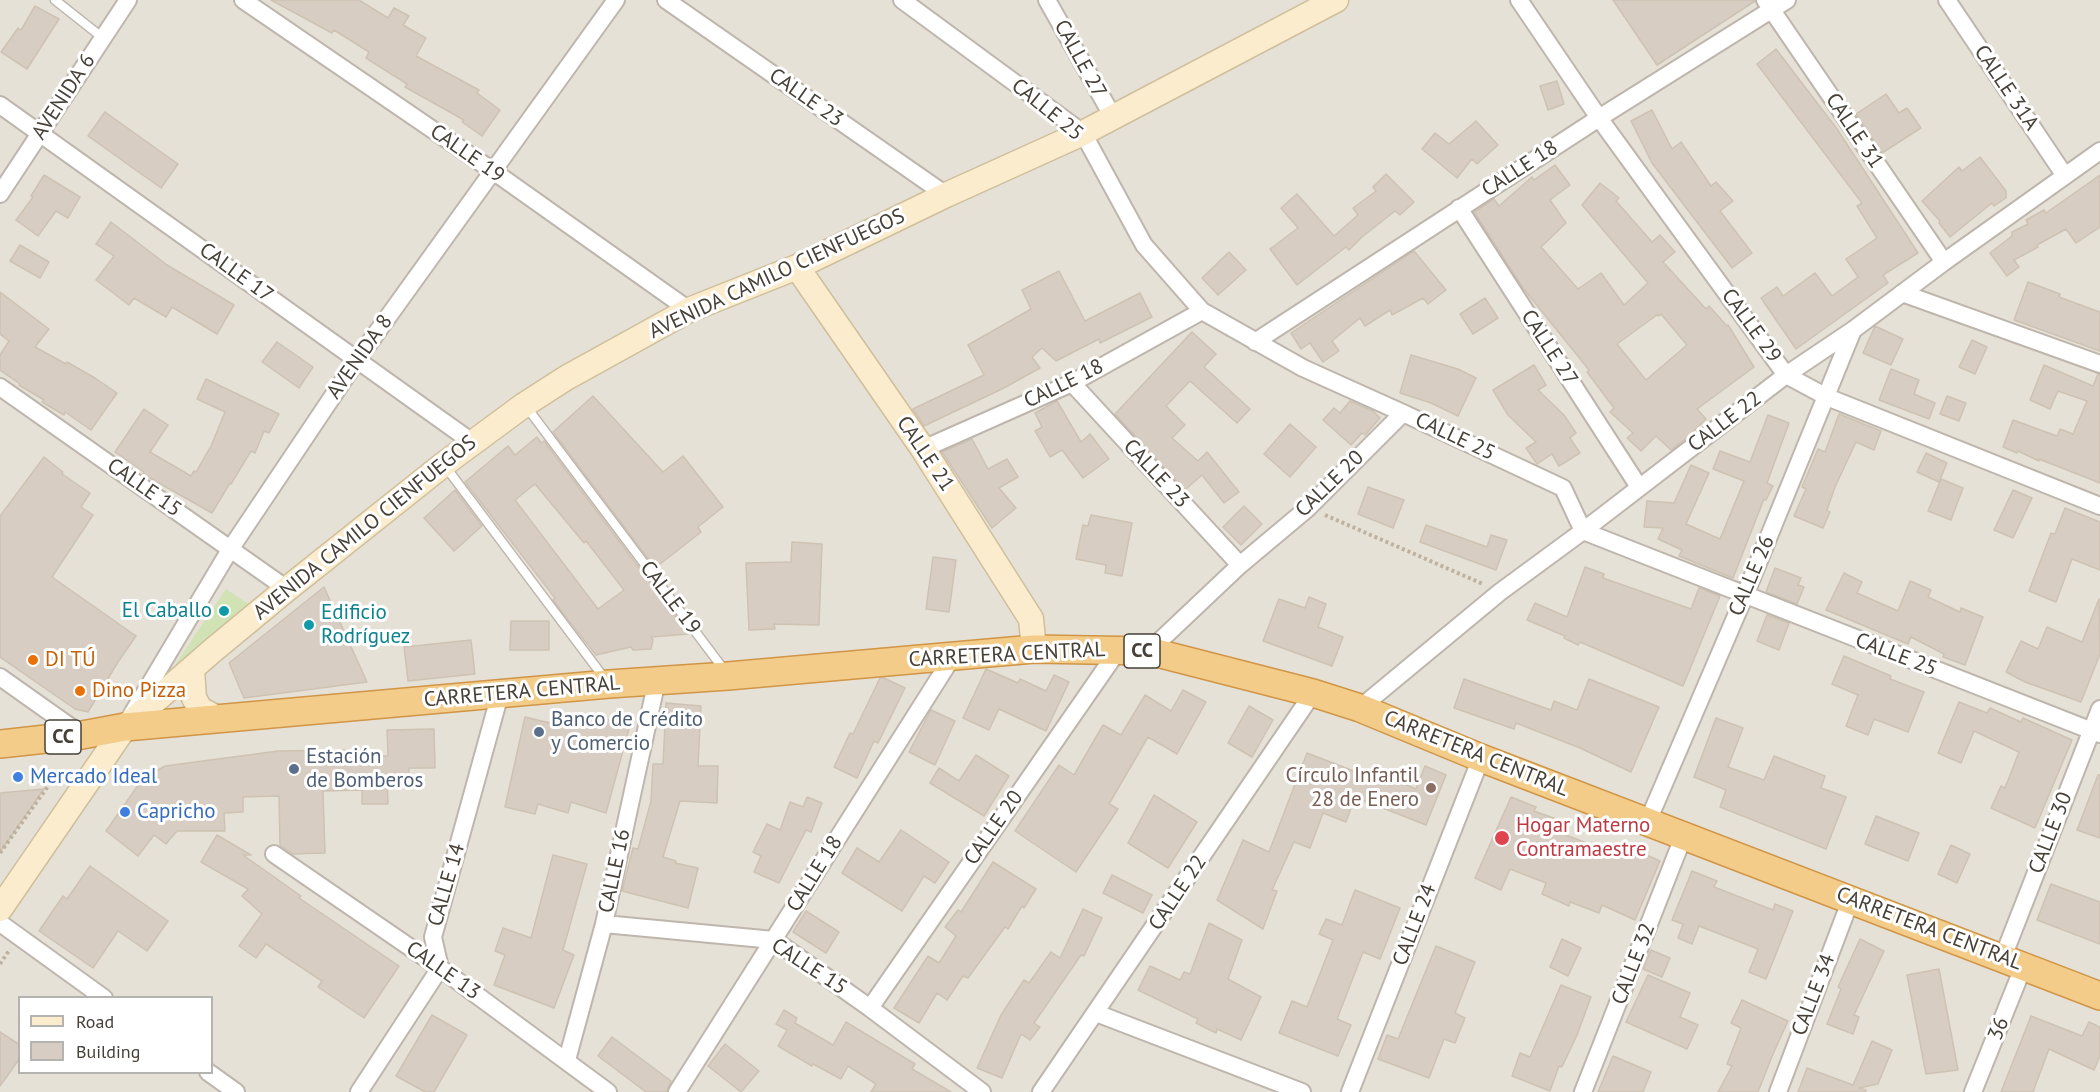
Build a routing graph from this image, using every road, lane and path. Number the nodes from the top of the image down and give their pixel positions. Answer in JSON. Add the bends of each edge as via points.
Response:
{"nodes":[{"id":1,"x":55,"y":0,"type":"edge"},
{"id":2,"x":128,"y":0,"type":"edge"},
{"id":3,"x":243,"y":0,"type":"edge"},
{"id":4,"x":616,"y":0,"type":"edge"},
{"id":5,"x":666,"y":0,"type":"edge"},
{"id":6,"x":1047,"y":0,"type":"edge"},
{"id":7,"x":1336,"y":0,"type":"edge"},
{"id":8,"x":1519,"y":0,"type":"edge"},
{"id":9,"x":1787,"y":0,"type":"edge"},
{"id":10,"x":1947,"y":0,"type":"edge"},
{"id":11,"x":915,"y":3,"type":"edge"},
{"id":12,"x":1767,"y":5,"type":"edge"},
{"id":13,"x":103,"y":38,"type":"junction"},
{"id":14,"x":0,"y":105,"type":"edge"},
{"id":15,"x":1113,"y":117,"type":"junction"},
{"id":16,"x":1599,"y":118,"type":"junction"},
{"id":17,"x":41,"y":132,"type":"junction"},
{"id":18,"x":1083,"y":133,"type":"junction"},
{"id":19,"x":2100,"y":151,"type":"edge"},
{"id":20,"x":493,"y":171,"type":"junction"},
{"id":21,"x":2066,"y":176,"type":"junction"},
{"id":22,"x":0,"y":194,"type":"edge"},
{"id":23,"x":946,"y":195,"type":"junction"},
{"id":24,"x":1459,"y":208,"type":"junction"},
{"id":25,"x":1944,"y":262,"type":"junction"},
{"id":26,"x":797,"y":267,"type":"junction"},
{"id":27,"x":1902,"y":293,"type":"junction"},
{"id":28,"x":689,"y":310,"type":"junction"},
{"id":29,"x":1202,"y":311,"type":"junction"},
{"id":30,"x":1853,"y":330,"type":"junction"},
{"id":31,"x":1255,"y":342,"type":"junction"},
{"id":32,"x":357,"y":360,"type":"junction"},
{"id":33,"x":2100,"y":364,"type":"edge"},
{"id":34,"x":1786,"y":375,"type":"junction"},
{"id":35,"x":1071,"y":383,"type":"junction"},
{"id":36,"x":0,"y":387,"type":"edge"},
{"id":37,"x":1827,"y":397,"type":"junction"},
{"id":38,"x":524,"y":405,"type":"junction"},
{"id":39,"x":1403,"y":413,"type":"junction"},
{"id":40,"x":472,"y":442,"type":"junction"},
{"id":41,"x":923,"y":449,"type":"junction"},
{"id":42,"x":444,"y":464,"type":"junction"},
{"id":43,"x":1639,"y":487,"type":"junction"},
{"id":44,"x":2100,"y":506,"type":"edge"},
{"id":45,"x":1308,"y":508,"type":"junction"},
{"id":46,"x":1583,"y":531,"type":"junction"},
{"id":47,"x":231,"y":548,"type":"junction"},
{"id":48,"x":1240,"y":565,"type":"junction"},
{"id":49,"x":287,"y":589,"type":"junction"},
{"id":50,"x":1500,"y":592,"type":"junction"},
{"id":51,"x":1744,"y":595,"type":"junction"},
{"id":52,"x":1034,"y":649,"type":"junction"},
{"id":53,"x":1119,"y":649,"type":"junction"},
{"id":54,"x":1149,"y":651,"type":"junction"},
{"id":55,"x":952,"y":656,"type":"junction"},
{"id":56,"x":192,"y":670,"type":"junction"},
{"id":57,"x":728,"y":676,"type":"junction"},
{"id":58,"x":0,"y":677,"type":"edge"},
{"id":59,"x":657,"y":680,"type":"junction"},
{"id":60,"x":609,"y":684,"type":"junction"},
{"id":61,"x":1313,"y":693,"type":"junction"},
{"id":62,"x":500,"y":694,"type":"junction"},
{"id":63,"x":1360,"y":708,"type":"junction"},
{"id":64,"x":2100,"y":709,"type":"edge"},
{"id":65,"x":219,"y":719,"type":"junction"},
{"id":66,"x":125,"y":728,"type":"junction"},
{"id":67,"x":2096,"y":733,"type":"edge"},
{"id":68,"x":82,"y":735,"type":"junction"},
{"id":69,"x":0,"y":744,"type":"edge"},
{"id":70,"x":1480,"y":758,"type":"junction"},
{"id":71,"x":53,"y":769,"type":"dead end"},
{"id":72,"x":1648,"y":820,"type":"junction"},
{"id":73,"x":1684,"y":835,"type":"junction"},
{"id":74,"x":0,"y":853,"type":"edge"},
{"id":75,"x":274,"y":854,"type":"dead end"},
{"id":76,"x":1851,"y":898,"type":"junction"},
{"id":77,"x":0,"y":909,"type":"edge"},
{"id":78,"x":0,"y":923,"type":"edge"},
{"id":79,"x":604,"y":924,"type":"junction"},
{"id":80,"x":774,"y":940,"type":"junction"},
{"id":81,"x":2014,"y":961,"type":"junction"},
{"id":82,"x":441,"y":968,"type":"junction"},
{"id":83,"x":101,"y":996,"type":"edge"},
{"id":84,"x":2100,"y":996,"type":"edge"},
{"id":85,"x":870,"y":1008,"type":"junction"},
{"id":86,"x":1096,"y":1013,"type":"junction"},
{"id":87,"x":567,"y":1060,"type":"junction"},
{"id":88,"x":211,"y":1074,"type":"edge"},
{"id":89,"x":236,"y":1092,"type":"edge"},
{"id":90,"x":359,"y":1092,"type":"edge"},
{"id":91,"x":608,"y":1092,"type":"edge"},
{"id":92,"x":677,"y":1092,"type":"edge"},
{"id":93,"x":982,"y":1092,"type":"edge"},
{"id":94,"x":1041,"y":1092,"type":"edge"},
{"id":95,"x":1302,"y":1092,"type":"edge"},
{"id":96,"x":1350,"y":1092,"type":"edge"},
{"id":97,"x":1583,"y":1092,"type":"edge"},
{"id":98,"x":1778,"y":1092,"type":"edge"},
{"id":99,"x":1973,"y":1092,"type":"edge"}],
"edges":[{"from":1,"to":13,"type":"lane"},
{"from":2,"to":13,"type":"street","name":"AVENIDA 6"},
{"from":3,"to":20,"type":"street","name":"CALLE 19"},
{"from":4,"to":20,"type":"street","name":"AVENIDA 8"},
{"from":5,"to":23,"type":"street","name":"CALLE 23"},
{"from":6,"to":15,"type":"street","name":"CALLE 27"},
{"from":7,"to":15,"type":"main road","name":"AVENIDA CAMILO CIENFUEGOS"},
{"from":8,"to":16,"type":"street","name":"CALLE 29"},
{"from":9,"to":12,"type":"street","name":"CALLE 18"},
{"from":10,"to":21,"type":"street","name":"CALLE 31A"},
{"from":11,"to":18,"type":"street","name":"CALLE 25"},
{"from":12,"to":16,"type":"street","name":"CALLE 18"},
{"from":12,"to":25,"type":"street","name":"CALLE 31"},
{"from":13,"to":17,"type":"street","name":"AVENIDA 6"},
{"from":14,"to":17,"type":"street","name":"CALLE 17"},
{"from":15,"to":18,"type":"main road","name":"AVENIDA CAMILO CIENFUEGOS"},
{"from":16,"to":24,"type":"street","name":"CALLE 18"},
{"from":16,"to":34,"type":"street","name":"CALLE 29"},
{"from":17,"to":22,"type":"street","name":"AVENIDA 6"},
{"from":17,"to":32,"type":"street","name":"CALLE 17"},
{"from":18,"to":23,"type":"main road","name":"AVENIDA CAMILO CIENFUEGOS"},
{"from":18,"to":29,"type":"street","name":"CALLE 25","via":[[1144,245]]},
{"from":19,"to":21,"type":"street","name":"CALLE 22"},
{"from":20,"to":28,"type":"street","name":"CALLE 19"},
{"from":20,"to":32,"type":"street","name":"AVENIDA 8"},
{"from":21,"to":25,"type":"street","name":"CALLE 22"},
{"from":23,"to":26,"type":"main road","name":"AVENIDA CAMILO CIENFUEGOS"},
{"from":24,"to":31,"type":"street","name":"CALLE 18"},
{"from":24,"to":43,"type":"street","name":"CALLE 27"},
{"from":25,"to":27,"type":"street","name":"CALLE 22"},
{"from":26,"to":28,"type":"main road","name":"AVENIDA CAMILO CIENFUEGOS"},
{"from":26,"to":41,"type":"main road","name":"CALLE 21"},
{"from":27,"to":30,"type":"street","name":"CALLE 22"},
{"from":27,"to":33,"type":"street"},
{"from":28,"to":38,"type":"main road","name":"AVENIDA CAMILO CIENFUEGOS"},
{"from":29,"to":31,"type":"street","name":"CALLE 25"},
{"from":29,"to":35,"type":"street","name":"CALLE 18"},
{"from":30,"to":34,"type":"street","name":"CALLE 22"},
{"from":30,"to":37,"type":"street","name":"CALLE 26"},
{"from":31,"to":39,"type":"street","name":"CALLE 25"},
{"from":32,"to":40,"type":"street","name":"CALLE 17"},
{"from":32,"to":47,"type":"street","name":"AVENIDA 8"},
{"from":34,"to":37,"type":"street","name":"CALLE 29"},
{"from":34,"to":43,"type":"street","name":"CALLE 22"},
{"from":35,"to":41,"type":"street","name":"CALLE 18"},
{"from":35,"to":48,"type":"street","name":"CALLE 23"},
{"from":36,"to":47,"type":"street","name":"CALLE 15"},
{"from":37,"to":44,"type":"street","name":"CALLE 29"},
{"from":37,"to":51,"type":"street","name":"CALLE 26"},
{"from":38,"to":40,"type":"main road","name":"AVENIDA CAMILO CIENFUEGOS"},
{"from":38,"to":57,"type":"lane","name":"CALLE 19"},
{"from":39,"to":45,"type":"street","name":"CALLE 20"},
{"from":39,"to":46,"type":"street","name":"CALLE 25","via":[[1563,488]]},
{"from":40,"to":42,"type":"main road","name":"AVENIDA CAMILO CIENFUEGOS"},
{"from":41,"to":52,"type":"main road","name":"CALLE 21","via":[[1031,619]]},
{"from":42,"to":49,"type":"main road","name":"AVENIDA CAMILO CIENFUEGOS"},
{"from":42,"to":60,"type":"lane"},
{"from":43,"to":46,"type":"street","name":"CALLE 22"},
{"from":45,"to":48,"type":"street","name":"CALLE 20"},
{"from":45,"to":50,"type":"path"},
{"from":46,"to":50,"type":"street","name":"CALLE 22"},
{"from":46,"to":51,"type":"street","name":"CALLE 25"},
{"from":47,"to":49,"type":"street","name":"CALLE 15"},
{"from":47,"to":66,"type":"street","name":"AVENIDA 8"},
{"from":48,"to":54,"type":"street","name":"CALLE 20"},
{"from":49,"to":56,"type":"main road","name":"AVENIDA CAMILO CIENFUEGOS"},
{"from":50,"to":63,"type":"street","name":"CALLE 22"},
{"from":51,"to":67,"type":"street","name":"CALLE 25"},
{"from":51,"to":72,"type":"street","name":"CALLE 26"},
{"from":52,"to":53,"type":"highway","name":"CARRETERA CENTRAL","number":"CC"},
{"from":52,"to":55,"type":"highway","name":"CARRETERA CENTRAL","number":"CC"},
{"from":53,"to":54,"type":"highway","name":"CARRETERA CENTRAL","number":"CC"},
{"from":53,"to":85,"type":"street","name":"CALLE 20"},
{"from":54,"to":61,"type":"highway","name":"CARRETERA CENTRAL","number":"CC"},
{"from":55,"to":57,"type":"highway","name":"CARRETERA CENTRAL","number":"CC"},
{"from":55,"to":80,"type":"street","name":"CALLE 18"},
{"from":56,"to":65,"type":"main road","via":[[194,698],[200,710]]},
{"from":56,"to":66,"type":"main road","name":"AVENIDA CAMILO CIENFUEGOS"},
{"from":57,"to":59,"type":"highway","name":"CARRETERA CENTRAL","number":"CC"},
{"from":58,"to":68,"type":"street"},
{"from":59,"to":60,"type":"highway","name":"CARRETERA CENTRAL","number":"CC"},
{"from":59,"to":79,"type":"street","name":"CALLE 16"},
{"from":60,"to":62,"type":"highway","name":"CARRETERA CENTRAL","number":"CC"},
{"from":61,"to":63,"type":"highway","name":"CARRETERA CENTRAL","number":"CC"},
{"from":61,"to":86,"type":"street","name":"CALLE 22"},
{"from":62,"to":65,"type":"highway","name":"CARRETERA CENTRAL","number":"CC"},
{"from":62,"to":82,"type":"street","name":"CALLE 14","via":[[433,937]]},
{"from":63,"to":70,"type":"highway","name":"CARRETERA CENTRAL","number":"CC"},
{"from":64,"to":67,"type":"street","name":"CALLE 30"},
{"from":65,"to":66,"type":"highway","name":"CARRETERA CENTRAL","number":"CC"},
{"from":66,"to":68,"type":"highway","name":"CARRETERA CENTRAL","number":"CC"},
{"from":66,"to":77,"type":"main road","name":"AVENIDA CAMILO CIENFUEGOS"},
{"from":67,"to":81,"type":"street","name":"CALLE 30"},
{"from":68,"to":69,"type":"highway","name":"CARRETERA CENTRAL","number":"CC"},
{"from":70,"to":72,"type":"highway","name":"CARRETERA CENTRAL","number":"CC"},
{"from":70,"to":96,"type":"street","name":"CALLE 24"},
{"from":71,"to":74,"type":"path","via":[[51,782]]},
{"from":72,"to":73,"type":"highway","name":"CARRETERA CENTRAL","number":"CC"},
{"from":73,"to":76,"type":"highway","name":"CARRETERA CENTRAL","number":"CC"},
{"from":73,"to":97,"type":"street","name":"CALLE 32"},
{"from":75,"to":82,"type":"street","name":"CALLE 13"},
{"from":76,"to":81,"type":"highway","name":"CARRETERA CENTRAL","number":"CC"},
{"from":76,"to":98,"type":"street","name":"CALLE 34"},
{"from":78,"to":83,"type":"street"},
{"from":79,"to":80,"type":"street","name":"CALLE 15"},
{"from":79,"to":87,"type":"street","name":"CALLE 16"},
{"from":80,"to":85,"type":"street","name":"CALLE 15"},
{"from":80,"to":92,"type":"street","name":"CALLE 18"},
{"from":81,"to":84,"type":"highway","name":"CARRETERA CENTRAL","number":"CC"},
{"from":81,"to":99,"type":"street","name":"36"},
{"from":82,"to":87,"type":"street","name":"CALLE 13"},
{"from":82,"to":90,"type":"street"},
{"from":85,"to":93,"type":"street","name":"CALLE 15"},
{"from":86,"to":94,"type":"street","name":"CALLE 22"},
{"from":86,"to":95,"type":"street"},
{"from":87,"to":91,"type":"street","name":"CALLE 13"},
{"from":88,"to":89,"type":"street"}]}
